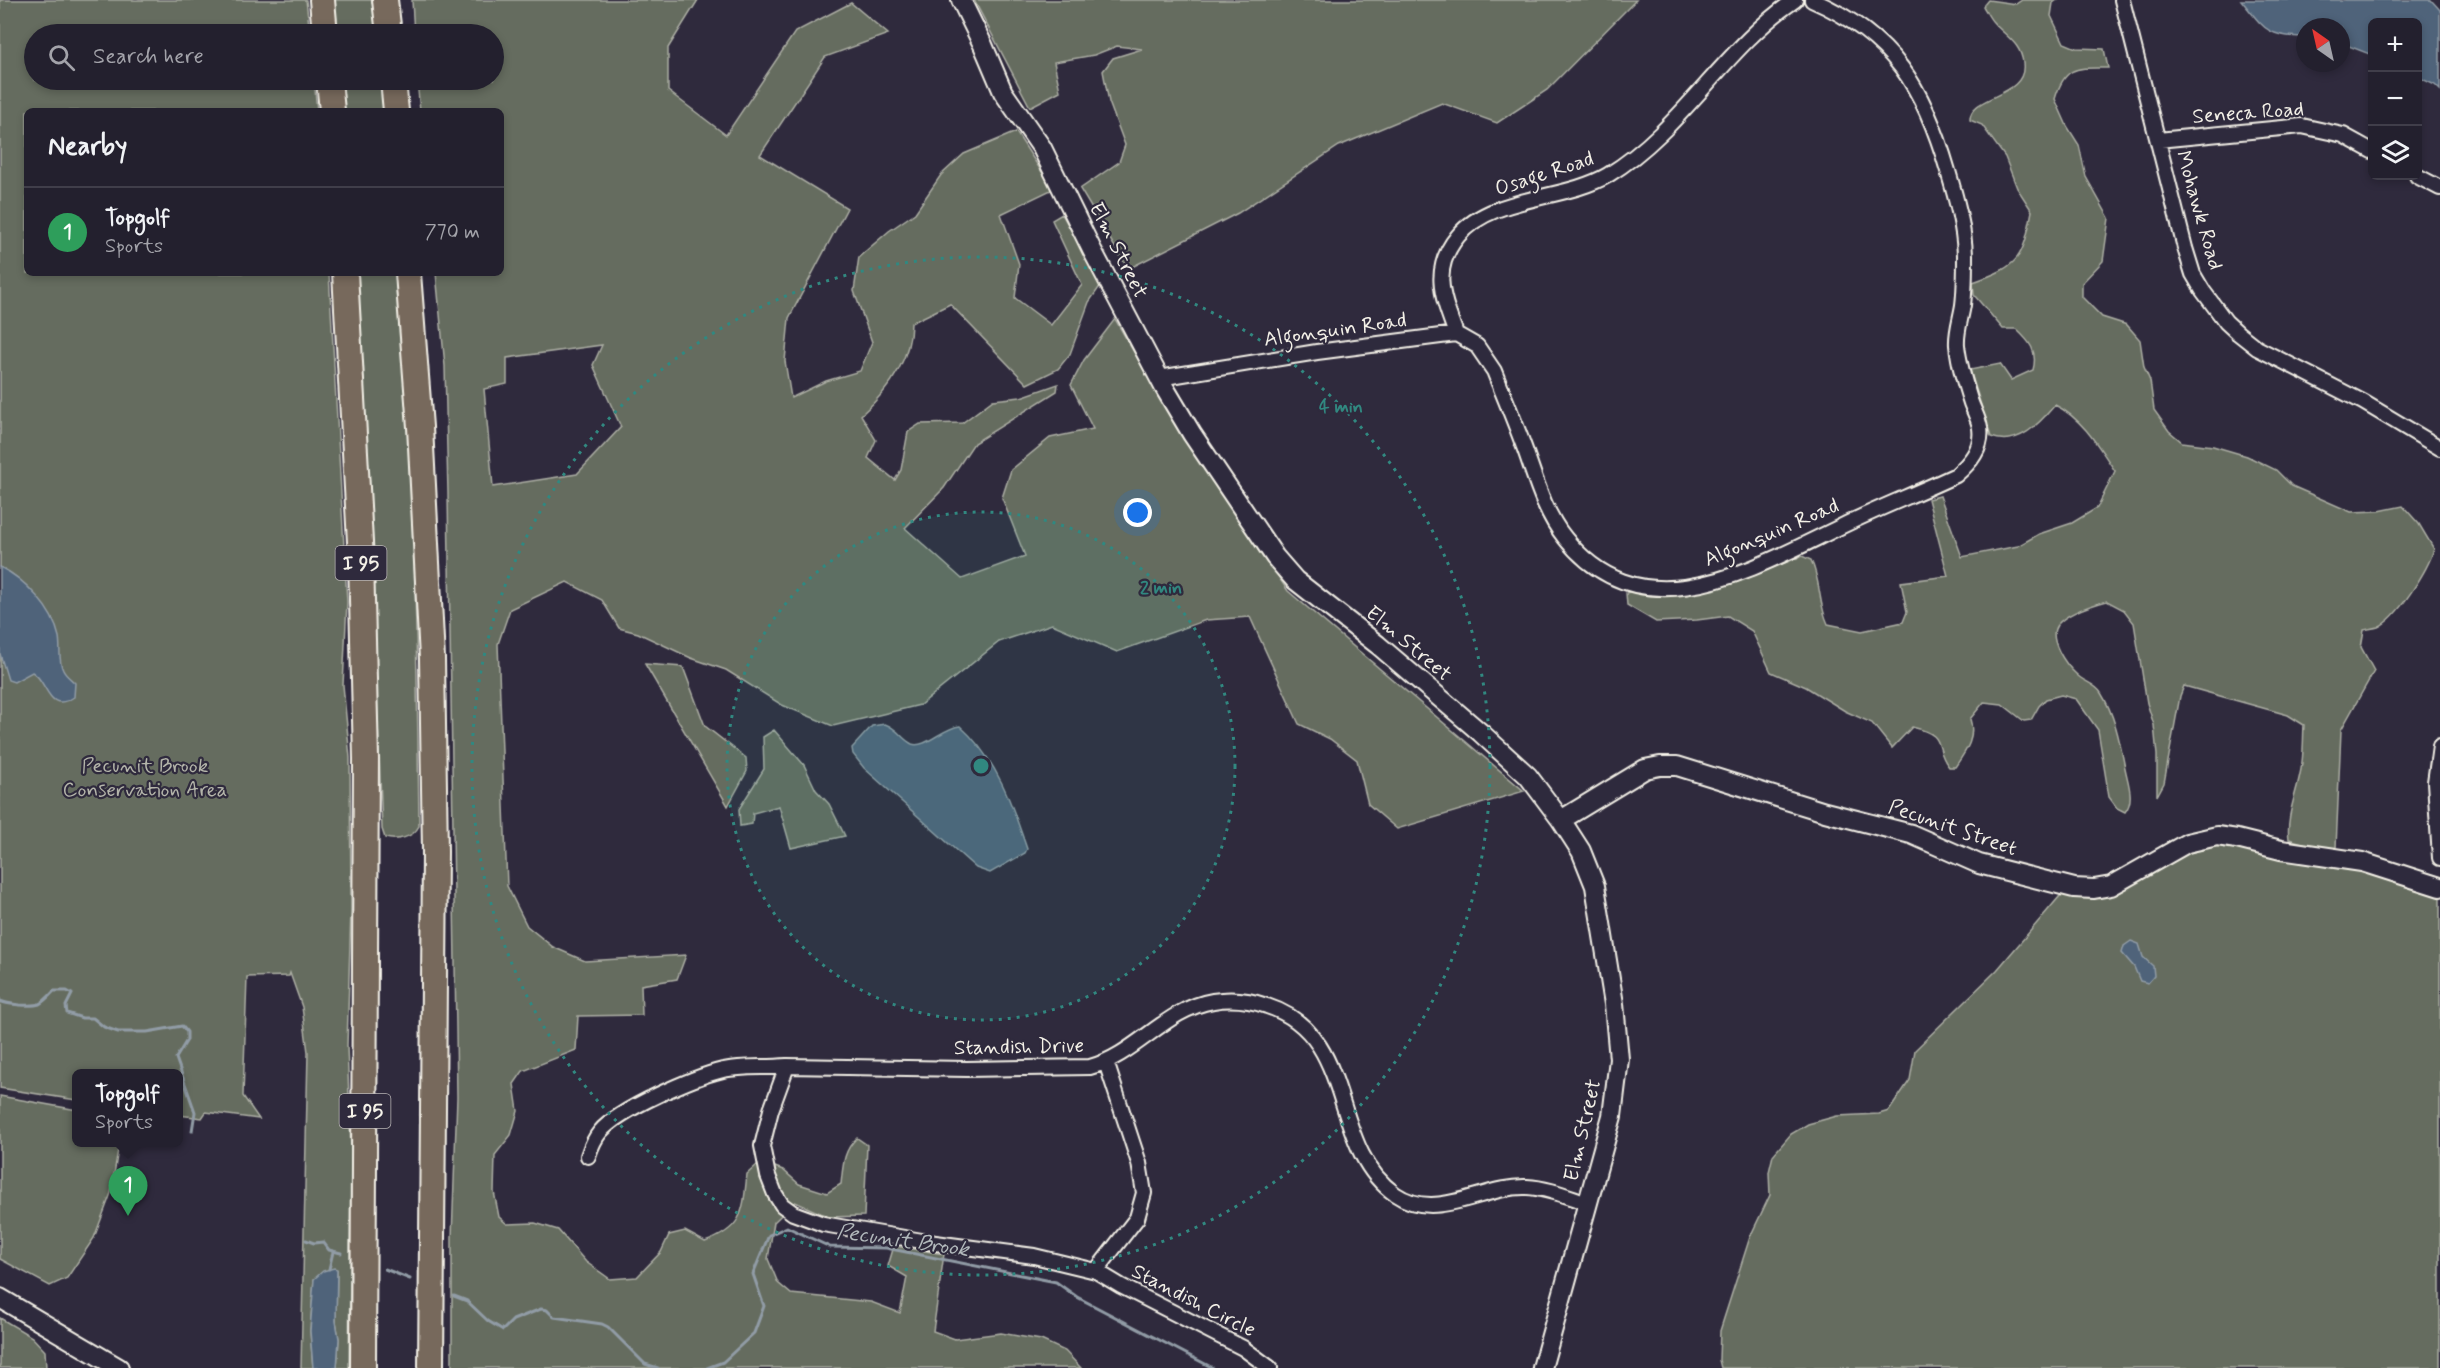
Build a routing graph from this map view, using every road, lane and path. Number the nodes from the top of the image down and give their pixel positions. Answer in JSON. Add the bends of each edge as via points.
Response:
{"nodes":[{"id":1,"x":322,"y":0,"type":"edge"},
{"id":2,"x":385,"y":0,"type":"edge"},
{"id":3,"x":961,"y":0,"type":"edge"},
{"id":4,"x":1795,"y":0,"type":"edge"},
{"id":5,"x":1812,"y":0,"type":"edge"},
{"id":6,"x":2122,"y":0,"type":"edge"},
{"id":7,"x":324,"y":24,"type":"edge"},
{"id":8,"x":387,"y":24,"type":"edge"},
{"id":9,"x":330,"y":90,"type":"edge"},
{"id":10,"x":394,"y":90,"type":"edge"},
{"id":11,"x":332,"y":108,"type":"edge"},
{"id":12,"x":396,"y":108,"type":"edge"},
{"id":13,"x":2158,"y":140,"type":"junction"},
{"id":14,"x":2368,"y":148,"type":"edge"},
{"id":15,"x":2422,"y":179,"type":"edge"},
{"id":16,"x":2440,"y":188,"type":"edge"},
{"id":17,"x":345,"y":276,"type":"edge"},
{"id":18,"x":408,"y":276,"type":"edge"},
{"id":19,"x":1456,"y":334,"type":"junction"},
{"id":20,"x":1159,"y":378,"type":"junction"},
{"id":21,"x":2440,"y":448,"type":"edge"},
{"id":22,"x":2440,"y":746,"type":"edge"},
{"id":23,"x":1561,"y":820,"type":"junction"},
{"id":24,"x":2440,"y":858,"type":"edge"},
{"id":25,"x":2439,"y":883,"type":"edge"},
{"id":26,"x":1106,"y":1062,"type":"junction"},
{"id":27,"x":787,"y":1066,"type":"junction"},
{"id":28,"x":588,"y":1156,"type":"dead end"},
{"id":29,"x":1588,"y":1203,"type":"junction"},
{"id":30,"x":1096,"y":1271,"type":"junction"},
{"id":31,"x":0,"y":1299,"type":"edge"},
{"id":32,"x":119,"y":1368,"type":"edge"},
{"id":33,"x":363,"y":1368,"type":"edge"},
{"id":34,"x":431,"y":1368,"type":"edge"},
{"id":35,"x":1270,"y":1368,"type":"edge"},
{"id":36,"x":1542,"y":1368,"type":"edge"}],
"edges":[{"from":1,"to":7,"type":"highway"},
{"from":2,"to":8,"type":"highway"},
{"from":3,"to":20,"type":"street","name":"Elm Street","via":[[1003,92],[1042,148]]},
{"from":4,"to":19,"type":"street","name":"Osage Road","via":[[1769,17],[1664,129],[1626,163],[1590,185],[1502,208],[1468,225],[1446,252],[1442,270],[1441,294]]},
{"from":5,"to":19,"type":"street","name":"Algonquin Road","via":[[1856,26],[1894,57],[1908,75],[1936,130],[1963,231],[1963,304],[1957,342],[1980,429],[1978,445],[1968,464],[1935,485],[1715,582],[1674,588],[1634,586],[1593,566],[1565,538],[1540,490],[1494,371],[1477,346]]},
{"from":6,"to":13,"type":"street","name":"Mohawk Road"},
{"from":9,"to":11,"type":"highway"},
{"from":10,"to":12,"type":"highway"},
{"from":13,"to":14,"type":"street","name":"Seneca Road","via":[[2302,126],[2343,135]]},
{"from":13,"to":21,"type":"street","name":"Mohawk Road","via":[[2193,274],[2226,322],[2257,348],[2363,402]]},
{"from":15,"to":16,"type":"street"},
{"from":17,"to":33,"type":"highway","number":"I 95","via":[[366,729]]},
{"from":18,"to":34,"type":"highway","via":[[432,670],[435,864]]},
{"from":19,"to":20,"type":"street","name":"Algonquin Road"},
{"from":20,"to":23,"type":"street","name":"Elm Street","via":[[1192,434],[1290,574],[1481,733],[1528,776]]},
{"from":22,"to":24,"type":"street","via":[[2435,782]]},
{"from":23,"to":25,"type":"street","name":"Pecunit Street","via":[[1645,770],[1677,766],[1911,834],[1980,864],[2074,888],[2111,886],[2187,843],[2217,836],[2362,862]]},
{"from":23,"to":29,"type":"street","name":"Elm Street","via":[[1581,851],[1595,886],[1618,1037],[1612,1116]]},
{"from":26,"to":27,"type":"street","name":"Standish Drive","via":[[1078,1068],[967,1070]]},
{"from":26,"to":29,"type":"street","name":"Standish Drive","via":[[1166,1020],[1199,1005],[1231,1000],[1261,1004],[1292,1018],[1316,1040],[1333,1070],[1361,1152],[1397,1195],[1418,1204],[1437,1206],[1526,1187]]},
{"from":26,"to":30,"type":"street","via":[[1139,1163],[1144,1192],[1137,1218]]},
{"from":27,"to":28,"type":"street","name":"Standish Drive","via":[[722,1071],[678,1088],[609,1124],[592,1143]]},
{"from":27,"to":30,"type":"street","via":[[762,1146],[775,1194],[792,1213],[823,1224],[1034,1256]]},
{"from":29,"to":36,"type":"street","name":"Elm Street"},
{"from":30,"to":35,"type":"street","name":"Standish Circle","via":[[1243,1348]]},
{"from":31,"to":32,"type":"street"}]}
